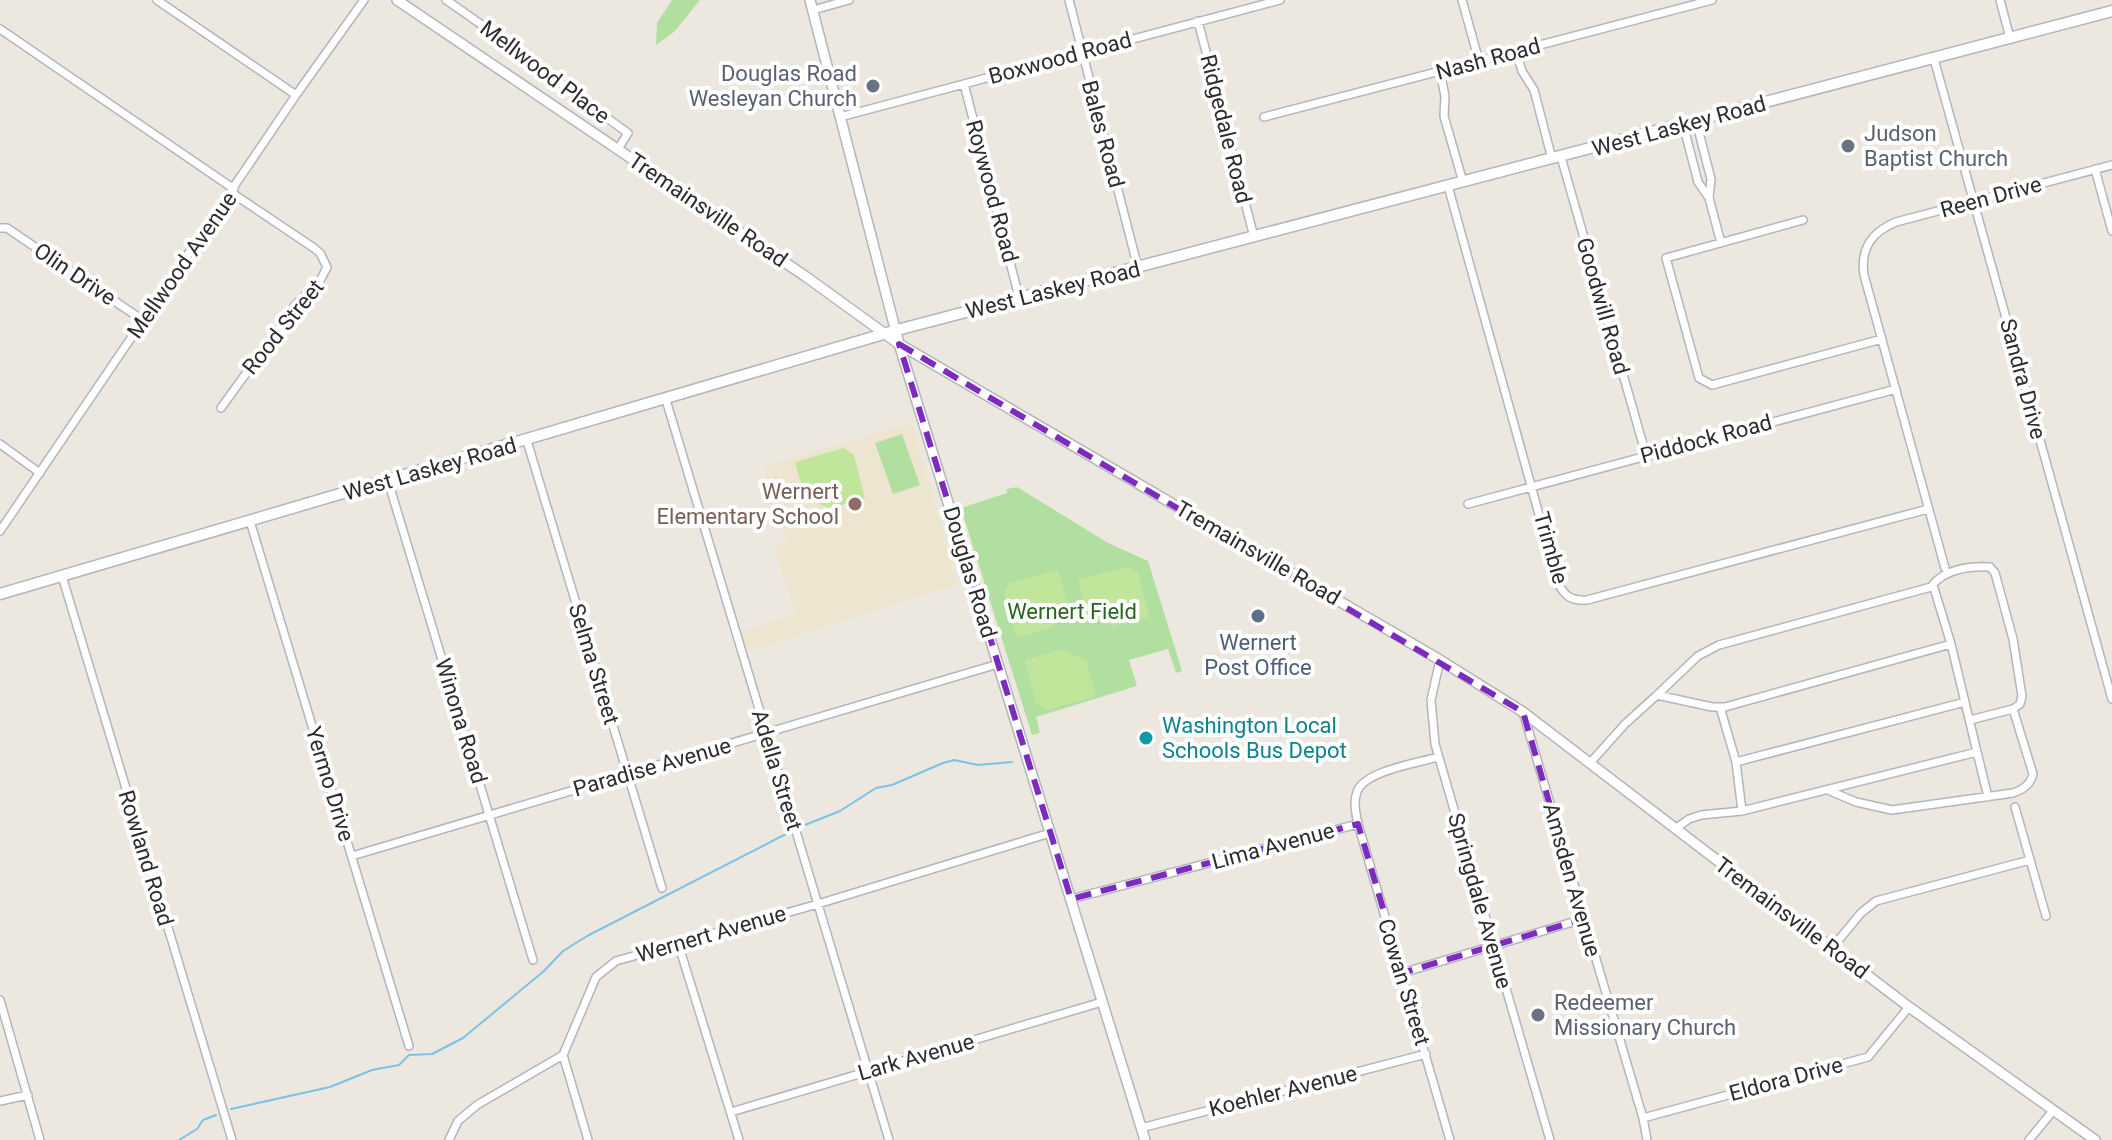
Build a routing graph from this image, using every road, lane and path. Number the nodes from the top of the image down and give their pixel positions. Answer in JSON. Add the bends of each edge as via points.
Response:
{"nodes":[{"id":1,"x":157,"y":0,"type":"edge"},
{"id":2,"x":364,"y":0,"type":"edge"},
{"id":3,"x":397,"y":0,"type":"edge"},
{"id":4,"x":446,"y":0,"type":"edge"},
{"id":5,"x":849,"y":0,"type":"edge"},
{"id":6,"x":1069,"y":0,"type":"edge"},
{"id":7,"x":1280,"y":0,"type":"edge"},
{"id":8,"x":1462,"y":0,"type":"edge"},
{"id":9,"x":1712,"y":0,"type":"edge"},
{"id":10,"x":2000,"y":0,"type":"edge"},
{"id":11,"x":812,"y":5,"type":"edge"},
{"id":12,"x":2112,"y":11,"type":"edge"},
{"id":13,"x":1198,"y":21,"type":"junction"},
{"id":14,"x":0,"y":29,"type":"edge"},
{"id":15,"x":2010,"y":38,"type":"junction"},
{"id":16,"x":1516,"y":52,"type":"junction"},
{"id":17,"x":1081,"y":53,"type":"junction"},
{"id":18,"x":1934,"y":59,"type":"junction"},
{"id":19,"x":1479,"y":61,"type":"junction"},
{"id":20,"x":1440,"y":72,"type":"junction"},
{"id":21,"x":964,"y":84,"type":"junction"},
{"id":22,"x":296,"y":95,"type":"junction"},
{"id":23,"x":840,"y":117,"type":"junction"},
{"id":24,"x":1264,"y":117,"type":"dead end"},
{"id":25,"x":1696,"y":121,"type":"junction"},
{"id":26,"x":1683,"y":124,"type":"junction"},
{"id":27,"x":618,"y":149,"type":"junction"},
{"id":28,"x":1556,"y":158,"type":"junction"},
{"id":29,"x":2112,"y":165,"type":"edge"},
{"id":30,"x":2095,"y":169,"type":"junction"},
{"id":31,"x":1463,"y":182,"type":"junction"},
{"id":32,"x":1448,"y":186,"type":"junction"},
{"id":33,"x":233,"y":191,"type":"junction"},
{"id":34,"x":1709,"y":198,"type":"junction"},
{"id":35,"x":1974,"y":202,"type":"junction"},
{"id":36,"x":1803,"y":220,"type":"dead end"},
{"id":37,"x":4,"y":228,"type":"edge"},
{"id":38,"x":2112,"y":231,"type":"edge"},
{"id":39,"x":1254,"y":237,"type":"junction"},
{"id":40,"x":1721,"y":243,"type":"junction"},
{"id":41,"x":1138,"y":268,"type":"junction"},
{"id":42,"x":1019,"y":297,"type":"junction"},
{"id":43,"x":144,"y":321,"type":"junction"},
{"id":44,"x":892,"y":332,"type":"junction"},
{"id":45,"x":1882,"y":339,"type":"junction"},
{"id":46,"x":899,"y":344,"type":"junction"},
{"id":47,"x":1896,"y":389,"type":"junction"},
{"id":48,"x":666,"y":400,"type":"junction"},
{"id":49,"x":221,"y":408,"type":"dead end"},
{"id":50,"x":527,"y":441,"type":"junction"},
{"id":51,"x":0,"y":444,"type":"edge"},
{"id":52,"x":1646,"y":455,"type":"junction"},
{"id":53,"x":40,"y":473,"type":"junction"},
{"id":54,"x":388,"y":481,"type":"junction"},
{"id":55,"x":1533,"y":486,"type":"junction"},
{"id":56,"x":1468,"y":504,"type":"dead end"},
{"id":57,"x":1928,"y":509,"type":"junction"},
{"id":58,"x":250,"y":521,"type":"junction"},
{"id":59,"x":0,"y":531,"type":"edge"},
{"id":60,"x":1945,"y":568,"type":"dead end"},
{"id":61,"x":62,"y":576,"type":"junction"},
{"id":62,"x":1931,"y":587,"type":"junction"},
{"id":63,"x":0,"y":594,"type":"edge"},
{"id":64,"x":1951,"y":644,"type":"junction"},
{"id":65,"x":1440,"y":660,"type":"junction"},
{"id":66,"x":998,"y":664,"type":"junction"},
{"id":67,"x":1657,"y":695,"type":"junction"},
{"id":68,"x":2112,"y":699,"type":"edge"},
{"id":69,"x":1965,"y":702,"type":"junction"},
{"id":70,"x":1720,"y":707,"type":"junction"},
{"id":71,"x":2013,"y":709,"type":"junction"},
{"id":72,"x":1523,"y":712,"type":"junction"},
{"id":73,"x":1970,"y":720,"type":"junction"},
{"id":74,"x":766,"y":735,"type":"junction"},
{"id":75,"x":1977,"y":752,"type":"junction"},
{"id":76,"x":1438,"y":757,"type":"junction"},
{"id":77,"x":1736,"y":762,"type":"junction"},
{"id":78,"x":1590,"y":763,"type":"junction"},
{"id":79,"x":627,"y":774,"type":"junction"},
{"id":80,"x":1828,"y":790,"type":"junction"},
{"id":81,"x":1988,"y":797,"type":"junction"},
{"id":82,"x":2015,"y":807,"type":"dead end"},
{"id":83,"x":1742,"y":811,"type":"junction"},
{"id":84,"x":489,"y":816,"type":"junction"},
{"id":85,"x":1358,"y":824,"type":"junction"},
{"id":86,"x":1675,"y":829,"type":"junction"},
{"id":87,"x":1050,"y":833,"type":"junction"},
{"id":88,"x":352,"y":856,"type":"junction"},
{"id":89,"x":2030,"y":860,"type":"junction"},
{"id":90,"x":662,"y":888,"type":"dead end"},
{"id":91,"x":1071,"y":899,"type":"junction"},
{"id":92,"x":818,"y":904,"type":"junction"},
{"id":93,"x":2046,"y":916,"type":"dead end"},
{"id":94,"x":1583,"y":919,"type":"junction"},
{"id":95,"x":678,"y":943,"type":"junction"},
{"id":96,"x":1494,"y":946,"type":"junction"},
{"id":97,"x":1832,"y":948,"type":"junction"},
{"id":98,"x":533,"y":960,"type":"dead end"},
{"id":99,"x":1402,"y":973,"type":"junction"},
{"id":100,"x":0,"y":1000,"type":"edge"},
{"id":101,"x":1102,"y":1002,"type":"junction"},
{"id":102,"x":1909,"y":1007,"type":"junction"},
{"id":103,"x":409,"y":1046,"type":"dead end"},
{"id":104,"x":1426,"y":1054,"type":"junction"},
{"id":105,"x":563,"y":1055,"type":"junction"},
{"id":106,"x":868,"y":1071,"type":"junction"},
{"id":107,"x":28,"y":1095,"type":"junction"},
{"id":108,"x":0,"y":1101,"type":"edge"},
{"id":109,"x":731,"y":1112,"type":"junction"},
{"id":110,"x":2052,"y":1112,"type":"junction"},
{"id":111,"x":1643,"y":1118,"type":"junction"},
{"id":112,"x":1141,"y":1128,"type":"junction"},
{"id":113,"x":40,"y":1140,"type":"edge"},
{"id":114,"x":232,"y":1140,"type":"edge"},
{"id":115,"x":449,"y":1140,"type":"edge"},
{"id":116,"x":588,"y":1140,"type":"edge"},
{"id":117,"x":739,"y":1140,"type":"edge"},
{"id":118,"x":889,"y":1140,"type":"edge"},
{"id":119,"x":1145,"y":1140,"type":"edge"},
{"id":120,"x":1450,"y":1140,"type":"edge"},
{"id":121,"x":1550,"y":1140,"type":"edge"},
{"id":122,"x":1647,"y":1140,"type":"edge"},
{"id":123,"x":2029,"y":1140,"type":"edge"},
{"id":124,"x":2095,"y":1140,"type":"edge"}],
"edges":[{"from":1,"to":22,"type":"street"},
{"from":2,"to":22,"type":"street","name":"Mellwood Avenue"},
{"from":3,"to":27,"type":"street","name":"Tremainsville Road"},
{"from":4,"to":27,"type":"street","name":"Mellwood Place","via":[[628,133]]},
{"from":5,"to":11,"type":"street"},
{"from":6,"to":17,"type":"street","name":"Bales Road"},
{"from":7,"to":13,"type":"street","name":"Boxwood Road"},
{"from":8,"to":19,"type":"street"},
{"from":9,"to":16,"type":"street","name":"Nash Road"},
{"from":10,"to":15,"type":"street"},
{"from":11,"to":23,"type":"street","name":"Douglas Road"},
{"from":12,"to":15,"type":"main road","name":"West Laskey Road"},
{"from":13,"to":17,"type":"street","name":"Boxwood Road"},
{"from":13,"to":39,"type":"street","name":"Ridgedale Road"},
{"from":14,"to":33,"type":"street","name":"Rood Street"},
{"from":15,"to":18,"type":"main road","name":"West Laskey Road"},
{"from":16,"to":19,"type":"street","name":"Nash Road"},
{"from":16,"to":28,"type":"street","name":"Goodwill Road"},
{"from":17,"to":21,"type":"street","name":"Boxwood Road"},
{"from":17,"to":41,"type":"street","name":"Bales Road"},
{"from":18,"to":25,"type":"main road","name":"West Laskey Road"},
{"from":18,"to":35,"type":"street","name":"Sandra Drive"},
{"from":19,"to":20,"type":"street","name":"Nash Road"},
{"from":20,"to":24,"type":"street","name":"Nash Road"},
{"from":20,"to":31,"type":"street","via":[[1444,116]]},
{"from":21,"to":23,"type":"street","name":"Boxwood Road"},
{"from":21,"to":42,"type":"street","name":"Roywood Road"},
{"from":22,"to":33,"type":"street","name":"Mellwood Avenue"},
{"from":23,"to":44,"type":"street","name":"Douglas Road"},
{"from":25,"to":26,"type":"main road","name":"West Laskey Road"},
{"from":25,"to":34,"type":"street","via":[[1711,179]]},
{"from":26,"to":28,"type":"main road","name":"West Laskey Road"},
{"from":26,"to":34,"type":"street","via":[[1698,182]]},
{"from":27,"to":44,"type":"street","name":"Tremainsville Road"},
{"from":28,"to":31,"type":"main road","name":"West Laskey Road"},
{"from":28,"to":52,"type":"street","name":"Goodwill Road"},
{"from":29,"to":30,"type":"street","name":"Reen Drive"},
{"from":30,"to":35,"type":"street","name":"Reen Drive"},
{"from":30,"to":38,"type":"street"},
{"from":31,"to":32,"type":"main road","name":"West Laskey Road"},
{"from":32,"to":39,"type":"main road","name":"West Laskey Road"},
{"from":32,"to":55,"type":"street","name":"Trimble"},
{"from":33,"to":43,"type":"street","name":"Mellwood Avenue"},
{"from":33,"to":49,"type":"street","name":"Rood Street","via":[[314,248],[327,267]]},
{"from":34,"to":40,"type":"street"},
{"from":35,"to":45,"type":"street","name":"Reen Drive","via":[[1896,222],[1873,235],[1863,268]]},
{"from":35,"to":68,"type":"street","name":"Sandra Drive"},
{"from":36,"to":40,"type":"street"},
{"from":37,"to":43,"type":"street","name":"Olin Drive"},
{"from":39,"to":41,"type":"main road","name":"West Laskey Road"},
{"from":40,"to":45,"type":"street","via":[[1666,258],[1699,378],[1712,385]]},
{"from":41,"to":42,"type":"main road","name":"West Laskey Road"},
{"from":42,"to":44,"type":"main road","name":"West Laskey Road"},
{"from":43,"to":53,"type":"street","name":"Mellwood Avenue"},
{"from":44,"to":46,"type":"street","name":"Douglas Road"},
{"from":44,"to":48,"type":"main road","name":"West Laskey Road"},
{"from":45,"to":47,"type":"street"},
{"from":46,"to":65,"type":"street","name":"Tremainsville Road"},
{"from":46,"to":66,"type":"street","name":"Douglas Road"},
{"from":47,"to":52,"type":"street","name":"Piddock Road"},
{"from":47,"to":57,"type":"street"},
{"from":48,"to":50,"type":"main road","name":"West Laskey Road"},
{"from":48,"to":74,"type":"street","name":"Adella Street"},
{"from":50,"to":54,"type":"main road","name":"West Laskey Road"},
{"from":50,"to":79,"type":"street","name":"Selma Street"},
{"from":51,"to":53,"type":"street"},
{"from":52,"to":55,"type":"street","name":"Piddock Road"},
{"from":53,"to":59,"type":"street","name":"Mellwood Avenue"},
{"from":54,"to":58,"type":"main road","name":"West Laskey Road"},
{"from":54,"to":84,"type":"street","name":"Winona Road"},
{"from":55,"to":56,"type":"street","name":"Piddock Road"},
{"from":55,"to":57,"type":"street","name":"Trimble","via":[[1558,583],[1576,601]]},
{"from":57,"to":60,"type":"street"},
{"from":58,"to":61,"type":"main road","name":"West Laskey Road"},
{"from":58,"to":88,"type":"street","name":"Yermo Drive"},
{"from":61,"to":63,"type":"main road","name":"West Laskey Road"},
{"from":61,"to":114,"type":"street","name":"Rowland Road"},
{"from":62,"to":64,"type":"street"},
{"from":62,"to":67,"type":"street","via":[[1719,645],[1698,656]]},
{"from":62,"to":71,"type":"street","via":[[1937,577],[1977,566],[1995,573],[2020,676],[2022,696]]},
{"from":64,"to":69,"type":"street"},
{"from":64,"to":70,"type":"street"},
{"from":65,"to":72,"type":"street","name":"Tremainsville Road"},
{"from":65,"to":76,"type":"street","name":"Springdale Avenue","via":[[1431,700]]},
{"from":66,"to":74,"type":"street","name":"Paradise Avenue"},
{"from":66,"to":87,"type":"street","name":"Douglas Road"},
{"from":67,"to":70,"type":"street"},
{"from":67,"to":78,"type":"street"},
{"from":69,"to":73,"type":"street"},
{"from":69,"to":77,"type":"street"},
{"from":70,"to":77,"type":"street"},
{"from":71,"to":73,"type":"street"},
{"from":71,"to":81,"type":"street","via":[[2033,774],[2024,789]]},
{"from":72,"to":78,"type":"street","name":"Tremainsville Road"},
{"from":72,"to":94,"type":"street","name":"Amsden Avenue"},
{"from":73,"to":75,"type":"street"},
{"from":74,"to":79,"type":"street","name":"Paradise Avenue"},
{"from":74,"to":92,"type":"street","name":"Adella Street"},
{"from":75,"to":80,"type":"street"},
{"from":75,"to":81,"type":"street"},
{"from":76,"to":85,"type":"street","name":"Lima Avenue","via":[[1364,781],[1357,791]]},
{"from":76,"to":96,"type":"street","name":"Springdale Avenue"},
{"from":77,"to":83,"type":"street"},
{"from":78,"to":86,"type":"street","name":"Tremainsville Road"},
{"from":79,"to":84,"type":"street","name":"Paradise Avenue"},
{"from":79,"to":90,"type":"street","name":"Selma Street"},
{"from":80,"to":81,"type":"street","via":[[1882,810]]},
{"from":80,"to":83,"type":"street"},
{"from":82,"to":89,"type":"street"},
{"from":83,"to":86,"type":"street","via":[[1701,815]]},
{"from":84,"to":88,"type":"street","name":"Paradise Avenue"},
{"from":84,"to":98,"type":"street","name":"Winona Road"},
{"from":85,"to":91,"type":"street","name":"Lima Avenue"},
{"from":85,"to":99,"type":"street","name":"Cowan Street"},
{"from":86,"to":97,"type":"street","name":"Tremainsville Road"},
{"from":87,"to":91,"type":"street","name":"Douglas Road"},
{"from":87,"to":92,"type":"street","name":"Wernert Avenue"},
{"from":88,"to":103,"type":"street","name":"Yermo Drive"},
{"from":89,"to":93,"type":"street"},
{"from":89,"to":97,"type":"street","via":[[1876,901]]},
{"from":91,"to":101,"type":"street","name":"Douglas Road"},
{"from":92,"to":95,"type":"street","name":"Wernert Avenue"},
{"from":92,"to":106,"type":"street","name":"Adella Street"},
{"from":94,"to":96,"type":"street"},
{"from":94,"to":111,"type":"street","name":"Amsden Avenue"},
{"from":95,"to":105,"type":"street","name":"Wernert Avenue","via":[[616,961],[603,970],[588,992]]},
{"from":95,"to":109,"type":"street"},
{"from":96,"to":99,"type":"street"},
{"from":96,"to":121,"type":"street","name":"Springdale Avenue"},
{"from":97,"to":102,"type":"street","name":"Tremainsville Road"},
{"from":99,"to":104,"type":"street","name":"Cowan Street"},
{"from":100,"to":107,"type":"street"},
{"from":101,"to":106,"type":"street","name":"Lark Avenue"},
{"from":101,"to":112,"type":"street","name":"Douglas Road"},
{"from":102,"to":110,"type":"street","name":"Tremainsville Road"},
{"from":102,"to":111,"type":"street","name":"Eldora Drive","via":[[1868,1057]]},
{"from":104,"to":112,"type":"street","name":"Koehler Avenue"},
{"from":104,"to":120,"type":"street","name":"Cowan Street"},
{"from":105,"to":115,"type":"street","via":[[477,1105],[458,1121]]},
{"from":105,"to":116,"type":"street"},
{"from":106,"to":109,"type":"street","name":"Lark Avenue"},
{"from":106,"to":118,"type":"street","name":"Adella Street"},
{"from":107,"to":108,"type":"street"},
{"from":107,"to":113,"type":"street"},
{"from":109,"to":117,"type":"street"},
{"from":110,"to":123,"type":"street"},
{"from":110,"to":124,"type":"street","name":"Tremainsville Road"},
{"from":111,"to":122,"type":"street","name":"Amsden Avenue"},
{"from":112,"to":119,"type":"street","name":"Douglas Road"}]}
